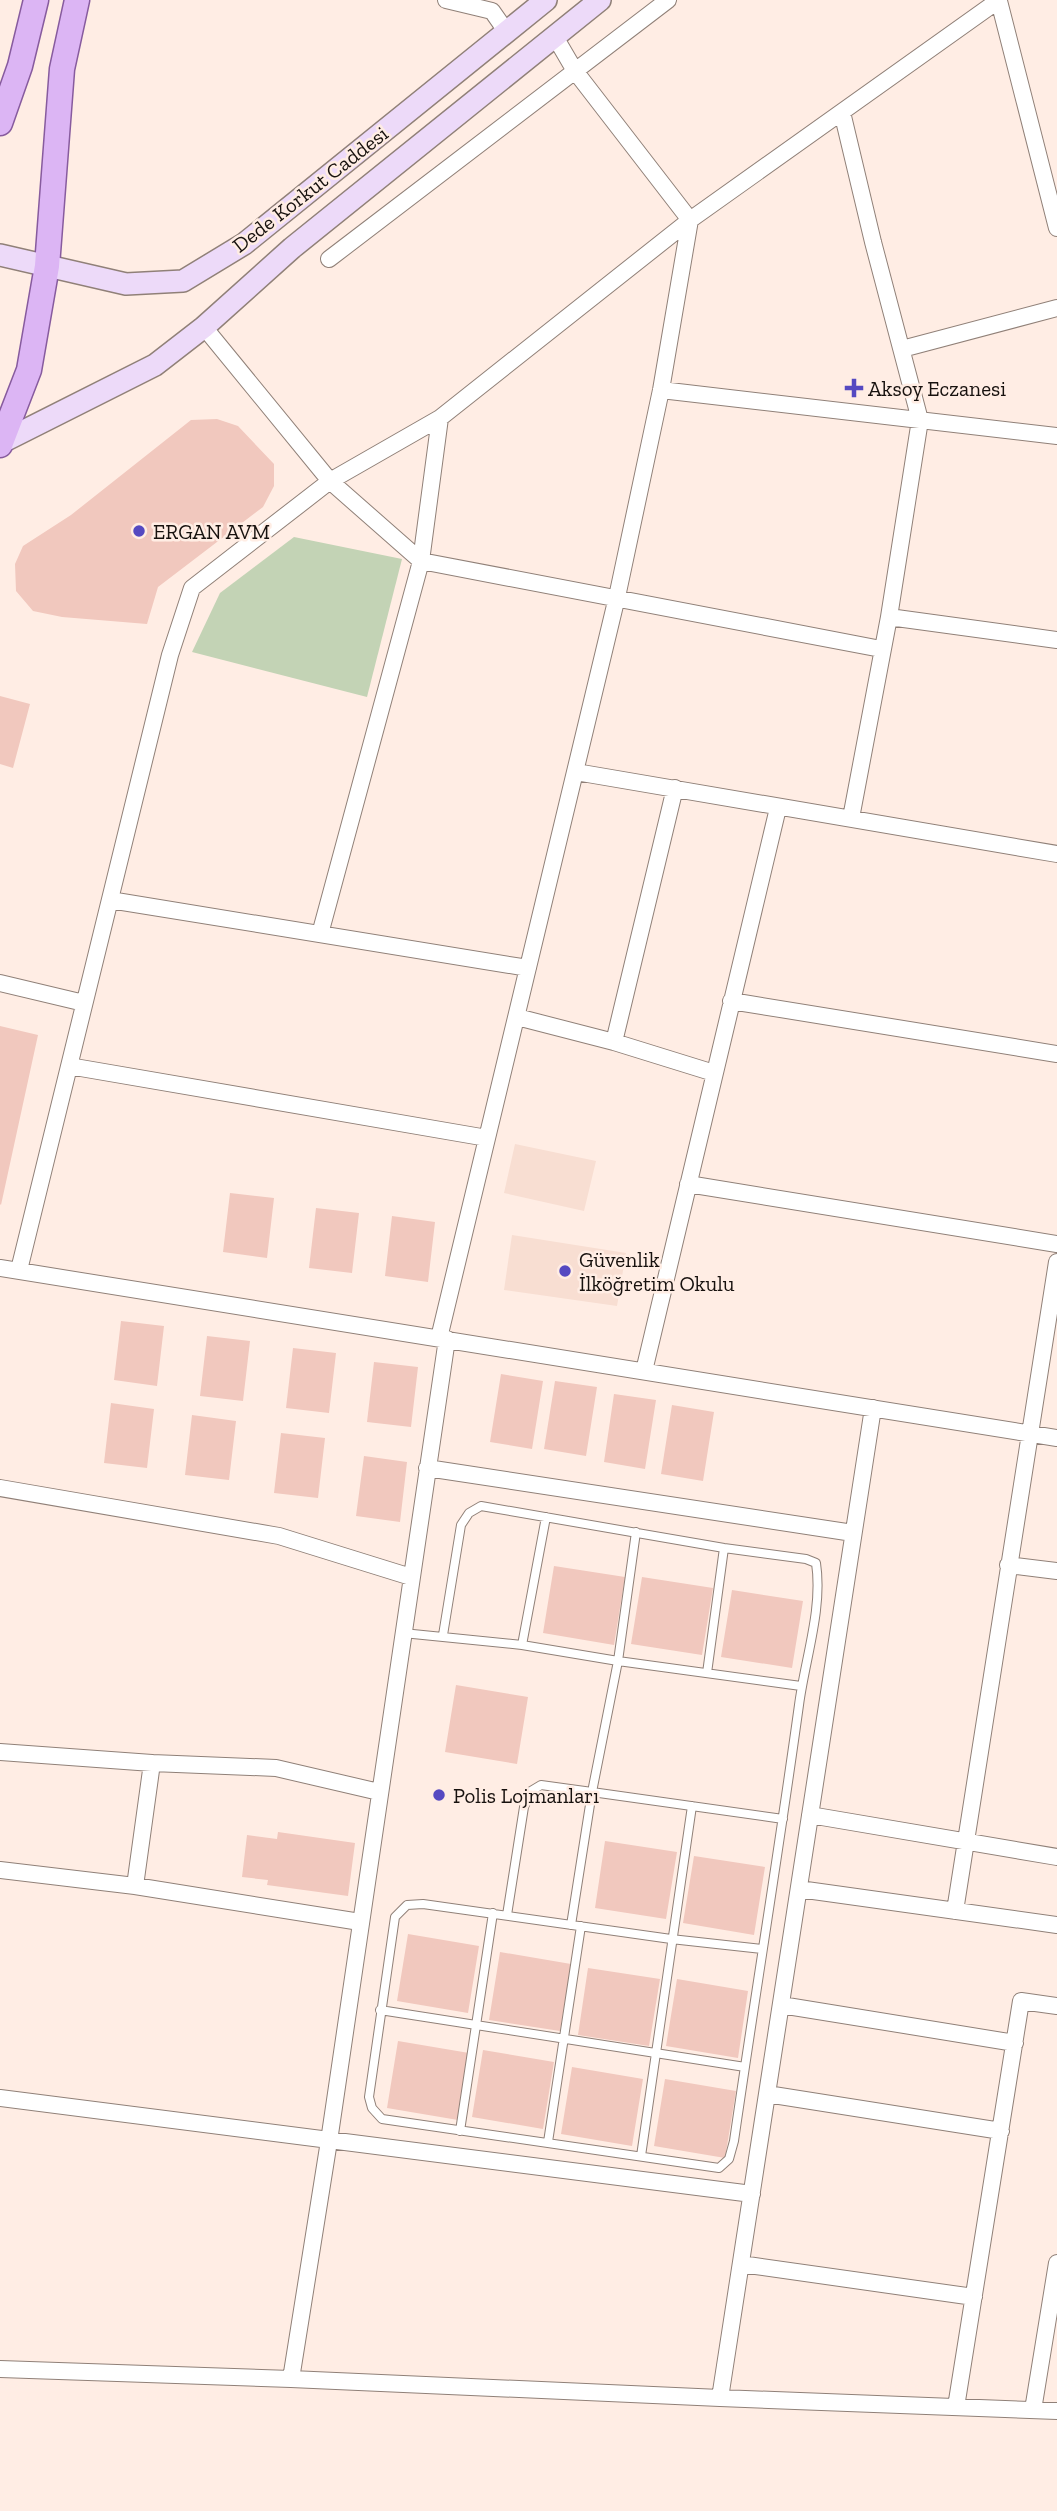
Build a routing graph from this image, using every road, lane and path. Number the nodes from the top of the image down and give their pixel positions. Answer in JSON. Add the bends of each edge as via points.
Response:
{"nodes":[{"id":1,"x":36,"y":0,"type":"edge"},
{"id":2,"x":77,"y":0,"type":"edge"},
{"id":3,"x":446,"y":0,"type":"edge"},
{"id":4,"x":546,"y":0,"type":"edge"},
{"id":5,"x":600,"y":0,"type":"edge"},
{"id":6,"x":668,"y":0,"type":"edge"},
{"id":7,"x":999,"y":0,"type":"edge"},
{"id":8,"x":494,"y":6,"type":"edge"},
{"id":9,"x":506,"y":31,"type":"junction"},
{"id":10,"x":554,"y":35,"type":"junction"},
{"id":11,"x":575,"y":71,"type":"junction"},
{"id":12,"x":842,"y":112,"type":"junction"},
{"id":13,"x":0,"y":123,"type":"edge"},
{"id":14,"x":690,"y":220,"type":"junction"},
{"id":15,"x":1057,"y":228,"type":"edge"},
{"id":16,"x":0,"y":255,"type":"edge"},
{"id":17,"x":329,"y":259,"type":"dead end"},
{"id":18,"x":47,"y":266,"type":"junction"},
{"id":19,"x":1057,"y":308,"type":"edge"},
{"id":20,"x":204,"y":327,"type":"junction"},
{"id":21,"x":902,"y":349,"type":"junction"},
{"id":22,"x":661,"y":390,"type":"junction"},
{"id":23,"x":440,"y":418,"type":"junction"},
{"id":24,"x":920,"y":420,"type":"junction"},
{"id":25,"x":1057,"y":436,"type":"edge"},
{"id":26,"x":0,"y":444,"type":"edge"},
{"id":27,"x":330,"y":481,"type":"junction"},
{"id":28,"x":421,"y":561,"type":"junction"},
{"id":29,"x":617,"y":597,"type":"junction"},
{"id":30,"x":889,"y":617,"type":"junction"},
{"id":31,"x":1057,"y":640,"type":"edge"},
{"id":32,"x":881,"y":649,"type":"junction"},
{"id":33,"x":576,"y":772,"type":"junction"},
{"id":34,"x":675,"y":788,"type":"junction"},
{"id":35,"x":778,"y":808,"type":"junction"},
{"id":36,"x":851,"y":818,"type":"junction"},
{"id":37,"x":1057,"y":854,"type":"edge"},
{"id":38,"x":110,"y":900,"type":"junction"},
{"id":39,"x":320,"y":934,"type":"junction"},
{"id":40,"x":528,"y":968,"type":"junction"},
{"id":41,"x":0,"y":983,"type":"edge"},
{"id":42,"x":731,"y":1001,"type":"junction"},
{"id":43,"x":84,"y":1003,"type":"junction"},
{"id":44,"x":517,"y":1017,"type":"junction"},
{"id":45,"x":614,"y":1042,"type":"junction"},
{"id":46,"x":1057,"y":1054,"type":"edge"},
{"id":47,"x":69,"y":1066,"type":"junction"},
{"id":48,"x":714,"y":1073,"type":"junction"},
{"id":49,"x":487,"y":1138,"type":"junction"},
{"id":50,"x":688,"y":1184,"type":"junction"},
{"id":51,"x":1057,"y":1244,"type":"edge"},
{"id":52,"x":1057,"y":1262,"type":"edge"},
{"id":53,"x":19,"y":1270,"type":"junction"},
{"id":54,"x":1,"y":1272,"type":"edge"},
{"id":55,"x":443,"y":1338,"type":"junction"},
{"id":56,"x":644,"y":1371,"type":"junction"},
{"id":57,"x":873,"y":1408,"type":"junction"},
{"id":58,"x":1029,"y":1433,"type":"junction"},
{"id":59,"x":1057,"y":1438,"type":"edge"},
{"id":60,"x":427,"y":1468,"type":"junction"},
{"id":61,"x":0,"y":1488,"type":"edge"},
{"id":62,"x":546,"y":1517,"type":"junction"},
{"id":63,"x":636,"y":1532,"type":"junction"},
{"id":64,"x":853,"y":1533,"type":"junction"},
{"id":65,"x":724,"y":1548,"type":"junction"},
{"id":66,"x":1009,"y":1565,"type":"junction"},
{"id":67,"x":1057,"y":1571,"type":"edge"},
{"id":68,"x":411,"y":1577,"type":"junction"},
{"id":69,"x":402,"y":1633,"type":"junction"},
{"id":70,"x":443,"y":1635,"type":"junction"},
{"id":71,"x":522,"y":1644,"type":"junction"},
{"id":72,"x":618,"y":1661,"type":"junction"},
{"id":73,"x":708,"y":1673,"type":"junction"},
{"id":74,"x":801,"y":1686,"type":"junction"},
{"id":75,"x":0,"y":1752,"type":"edge"},
{"id":76,"x":152,"y":1763,"type":"junction"},
{"id":77,"x":379,"y":1792,"type":"junction"},
{"id":78,"x":592,"y":1792,"type":"junction"},
{"id":79,"x":692,"y":1806,"type":"junction"},
{"id":80,"x":810,"y":1815,"type":"junction"},
{"id":81,"x":783,"y":1819,"type":"junction"},
{"id":82,"x":966,"y":1840,"type":"junction"},
{"id":83,"x":1057,"y":1857,"type":"edge"},
{"id":84,"x":0,"y":1870,"type":"edge"},
{"id":85,"x":135,"y":1886,"type":"junction"},
{"id":86,"x":799,"y":1889,"type":"junction"},
{"id":87,"x":955,"y":1911,"type":"junction"},
{"id":88,"x":493,"y":1913,"type":"junction"},
{"id":89,"x":507,"y":1915,"type":"junction"},
{"id":90,"x":360,"y":1922,"type":"junction"},
{"id":91,"x":571,"y":1925,"type":"junction"},
{"id":92,"x":1057,"y":1925,"type":"edge"},
{"id":93,"x":581,"y":1926,"type":"junction"},
{"id":94,"x":671,"y":1939,"type":"junction"},
{"id":95,"x":762,"y":1949,"type":"junction"},
{"id":96,"x":781,"y":2005,"type":"junction"},
{"id":97,"x":1057,"y":2006,"type":"edge"},
{"id":98,"x":380,"y":2010,"type":"junction"},
{"id":99,"x":474,"y":2026,"type":"junction"},
{"id":100,"x":564,"y":2040,"type":"junction"},
{"id":101,"x":1014,"y":2043,"type":"junction"},
{"id":102,"x":656,"y":2054,"type":"junction"},
{"id":103,"x":745,"y":2067,"type":"junction"},
{"id":104,"x":767,"y":2094,"type":"junction"},
{"id":105,"x":0,"y":2098,"type":"edge"},
{"id":106,"x":460,"y":2131,"type":"junction"},
{"id":107,"x":1000,"y":2131,"type":"junction"},
{"id":108,"x":328,"y":2141,"type":"junction"},
{"id":109,"x":548,"y":2142,"type":"junction"},
{"id":110,"x":641,"y":2156,"type":"junction"},
{"id":111,"x":752,"y":2194,"type":"junction"},
{"id":112,"x":741,"y":2264,"type":"junction"},
{"id":113,"x":1056,"y":2272,"type":"edge"},
{"id":114,"x":974,"y":2297,"type":"junction"},
{"id":115,"x":0,"y":2369,"type":"edge"},
{"id":116,"x":291,"y":2379,"type":"junction"},
{"id":117,"x":720,"y":2398,"type":"junction"},
{"id":118,"x":956,"y":2407,"type":"junction"},
{"id":119,"x":1033,"y":2410,"type":"junction"},
{"id":120,"x":1057,"y":2411,"type":"edge"}],
"edges":[{"from":1,"to":13,"type":"main road"},
{"from":2,"to":18,"type":"main road","via":[[62,69]]},
{"from":3,"to":8,"type":"street"},
{"from":4,"to":9,"type":"main road","name":"Dede Korkut Caddesi"},
{"from":5,"to":10,"type":"main road","name":"Dede Korkut Caddesi"},
{"from":6,"to":11,"type":"street"},
{"from":7,"to":12,"type":"street"},
{"from":7,"to":15,"type":"street"},
{"from":8,"to":9,"type":"street"},
{"from":9,"to":18,"type":"main road","name":"Dede Korkut Caddesi","via":[[244,244],[183,281],[125,284]]},
{"from":10,"to":11,"type":"street"},
{"from":10,"to":20,"type":"main road","name":"Dede Korkut Caddesi","via":[[292,248]]},
{"from":11,"to":14,"type":"street"},
{"from":11,"to":17,"type":"street"},
{"from":12,"to":14,"type":"street"},
{"from":12,"to":21,"type":"street"},
{"from":14,"to":22,"type":"street"},
{"from":14,"to":23,"type":"street"},
{"from":16,"to":18,"type":"main road","name":"Dede Korkut Caddesi"},
{"from":18,"to":26,"type":"main road","via":[[29,370]]},
{"from":19,"to":21,"type":"street"},
{"from":20,"to":26,"type":"main road","name":"Dede Korkut Caddesi","via":[[155,365]]},
{"from":20,"to":27,"type":"street"},
{"from":21,"to":24,"type":"street"},
{"from":22,"to":24,"type":"street"},
{"from":22,"to":29,"type":"street"},
{"from":23,"to":27,"type":"street"},
{"from":23,"to":28,"type":"street"},
{"from":24,"to":25,"type":"street"},
{"from":24,"to":30,"type":"street"},
{"from":27,"to":28,"type":"street"},
{"from":27,"to":38,"type":"street","via":[[192,588],[170,655]]},
{"from":28,"to":29,"type":"street"},
{"from":28,"to":39,"type":"street"},
{"from":29,"to":32,"type":"street"},
{"from":29,"to":33,"type":"street"},
{"from":30,"to":31,"type":"street"},
{"from":30,"to":32,"type":"street"},
{"from":32,"to":36,"type":"street"},
{"from":33,"to":34,"type":"street"},
{"from":33,"to":40,"type":"street"},
{"from":34,"to":35,"type":"street"},
{"from":34,"to":45,"type":"street"},
{"from":35,"to":36,"type":"street"},
{"from":35,"to":42,"type":"street"},
{"from":36,"to":37,"type":"street"},
{"from":38,"to":39,"type":"street"},
{"from":38,"to":43,"type":"street"},
{"from":39,"to":40,"type":"street"},
{"from":40,"to":44,"type":"street"},
{"from":41,"to":43,"type":"street"},
{"from":42,"to":46,"type":"street"},
{"from":42,"to":48,"type":"street"},
{"from":43,"to":47,"type":"street"},
{"from":44,"to":45,"type":"street"},
{"from":44,"to":49,"type":"street"},
{"from":45,"to":48,"type":"street"},
{"from":47,"to":49,"type":"street"},
{"from":47,"to":53,"type":"street"},
{"from":48,"to":50,"type":"street"},
{"from":49,"to":55,"type":"street"},
{"from":50,"to":51,"type":"street"},
{"from":50,"to":56,"type":"street"},
{"from":52,"to":58,"type":"street"},
{"from":53,"to":54,"type":"street"},
{"from":53,"to":55,"type":"street"},
{"from":55,"to":56,"type":"street"},
{"from":55,"to":60,"type":"street"},
{"from":56,"to":57,"type":"street"},
{"from":57,"to":58,"type":"street"},
{"from":57,"to":64,"type":"street"},
{"from":58,"to":59,"type":"street"},
{"from":58,"to":66,"type":"street"},
{"from":60,"to":64,"type":"street"},
{"from":60,"to":68,"type":"street"},
{"from":61,"to":68,"type":"street","via":[[279,1536]]},
{"from":62,"to":63,"type":"lane"},
{"from":62,"to":70,"type":"lane","via":[[481,1506],[469,1513],[461,1525]]},
{"from":62,"to":71,"type":"lane"},
{"from":63,"to":65,"type":"lane"},
{"from":63,"to":72,"type":"lane"},
{"from":64,"to":80,"type":"street"},
{"from":65,"to":73,"type":"lane"},
{"from":65,"to":74,"type":"lane","via":[[816,1563],[819,1585]]},
{"from":66,"to":67,"type":"street"},
{"from":66,"to":82,"type":"street"},
{"from":68,"to":69,"type":"street"},
{"from":69,"to":70,"type":"lane"},
{"from":69,"to":77,"type":"street"},
{"from":70,"to":71,"type":"lane"},
{"from":71,"to":72,"type":"lane"},
{"from":72,"to":73,"type":"lane"},
{"from":72,"to":78,"type":"lane"},
{"from":73,"to":74,"type":"lane"},
{"from":74,"to":81,"type":"lane"},
{"from":75,"to":76,"type":"street"},
{"from":76,"to":77,"type":"street","via":[[276,1768]]},
{"from":76,"to":85,"type":"street"},
{"from":77,"to":90,"type":"street"},
{"from":78,"to":79,"type":"lane"},
{"from":78,"to":89,"type":"lane","via":[[541,1784],[531,1791],[524,1807]]},
{"from":78,"to":91,"type":"lane"},
{"from":79,"to":81,"type":"lane"},
{"from":79,"to":94,"type":"lane"},
{"from":80,"to":82,"type":"street"},
{"from":80,"to":86,"type":"street"},
{"from":81,"to":95,"type":"lane"},
{"from":82,"to":83,"type":"street"},
{"from":82,"to":87,"type":"street"},
{"from":84,"to":85,"type":"street"},
{"from":85,"to":90,"type":"street"},
{"from":86,"to":87,"type":"street"},
{"from":86,"to":96,"type":"street"},
{"from":87,"to":92,"type":"street"},
{"from":88,"to":89,"type":"lane"},
{"from":88,"to":98,"type":"lane","via":[[407,1905],[395,1917]]},
{"from":88,"to":99,"type":"lane"},
{"from":89,"to":91,"type":"lane"},
{"from":90,"to":108,"type":"street"},
{"from":91,"to":93,"type":"lane"},
{"from":93,"to":94,"type":"lane"},
{"from":93,"to":100,"type":"lane"},
{"from":94,"to":95,"type":"lane"},
{"from":94,"to":102,"type":"lane"},
{"from":95,"to":103,"type":"lane"},
{"from":96,"to":101,"type":"street"},
{"from":96,"to":104,"type":"street"},
{"from":97,"to":101,"type":"street","via":[[1021,2001]]},
{"from":98,"to":99,"type":"lane"},
{"from":98,"to":106,"type":"lane","via":[[369,2097],[372,2108],[382,2119]]},
{"from":99,"to":100,"type":"lane"},
{"from":99,"to":106,"type":"lane"},
{"from":100,"to":102,"type":"lane"},
{"from":100,"to":109,"type":"lane"},
{"from":101,"to":107,"type":"street"},
{"from":102,"to":103,"type":"lane"},
{"from":102,"to":110,"type":"lane"},
{"from":103,"to":110,"type":"lane","via":[[734,2141],[729,2159],[719,2168]]},
{"from":104,"to":107,"type":"street"},
{"from":104,"to":111,"type":"street"},
{"from":105,"to":108,"type":"street"},
{"from":106,"to":109,"type":"lane"},
{"from":107,"to":114,"type":"street"},
{"from":108,"to":111,"type":"street"},
{"from":108,"to":116,"type":"street"},
{"from":109,"to":110,"type":"lane"},
{"from":111,"to":112,"type":"street"},
{"from":112,"to":114,"type":"street"},
{"from":112,"to":117,"type":"street"},
{"from":113,"to":119,"type":"street"},
{"from":114,"to":118,"type":"street"},
{"from":115,"to":116,"type":"street"},
{"from":116,"to":117,"type":"street"},
{"from":117,"to":118,"type":"street"},
{"from":118,"to":119,"type":"street"},
{"from":119,"to":120,"type":"street"}]}
